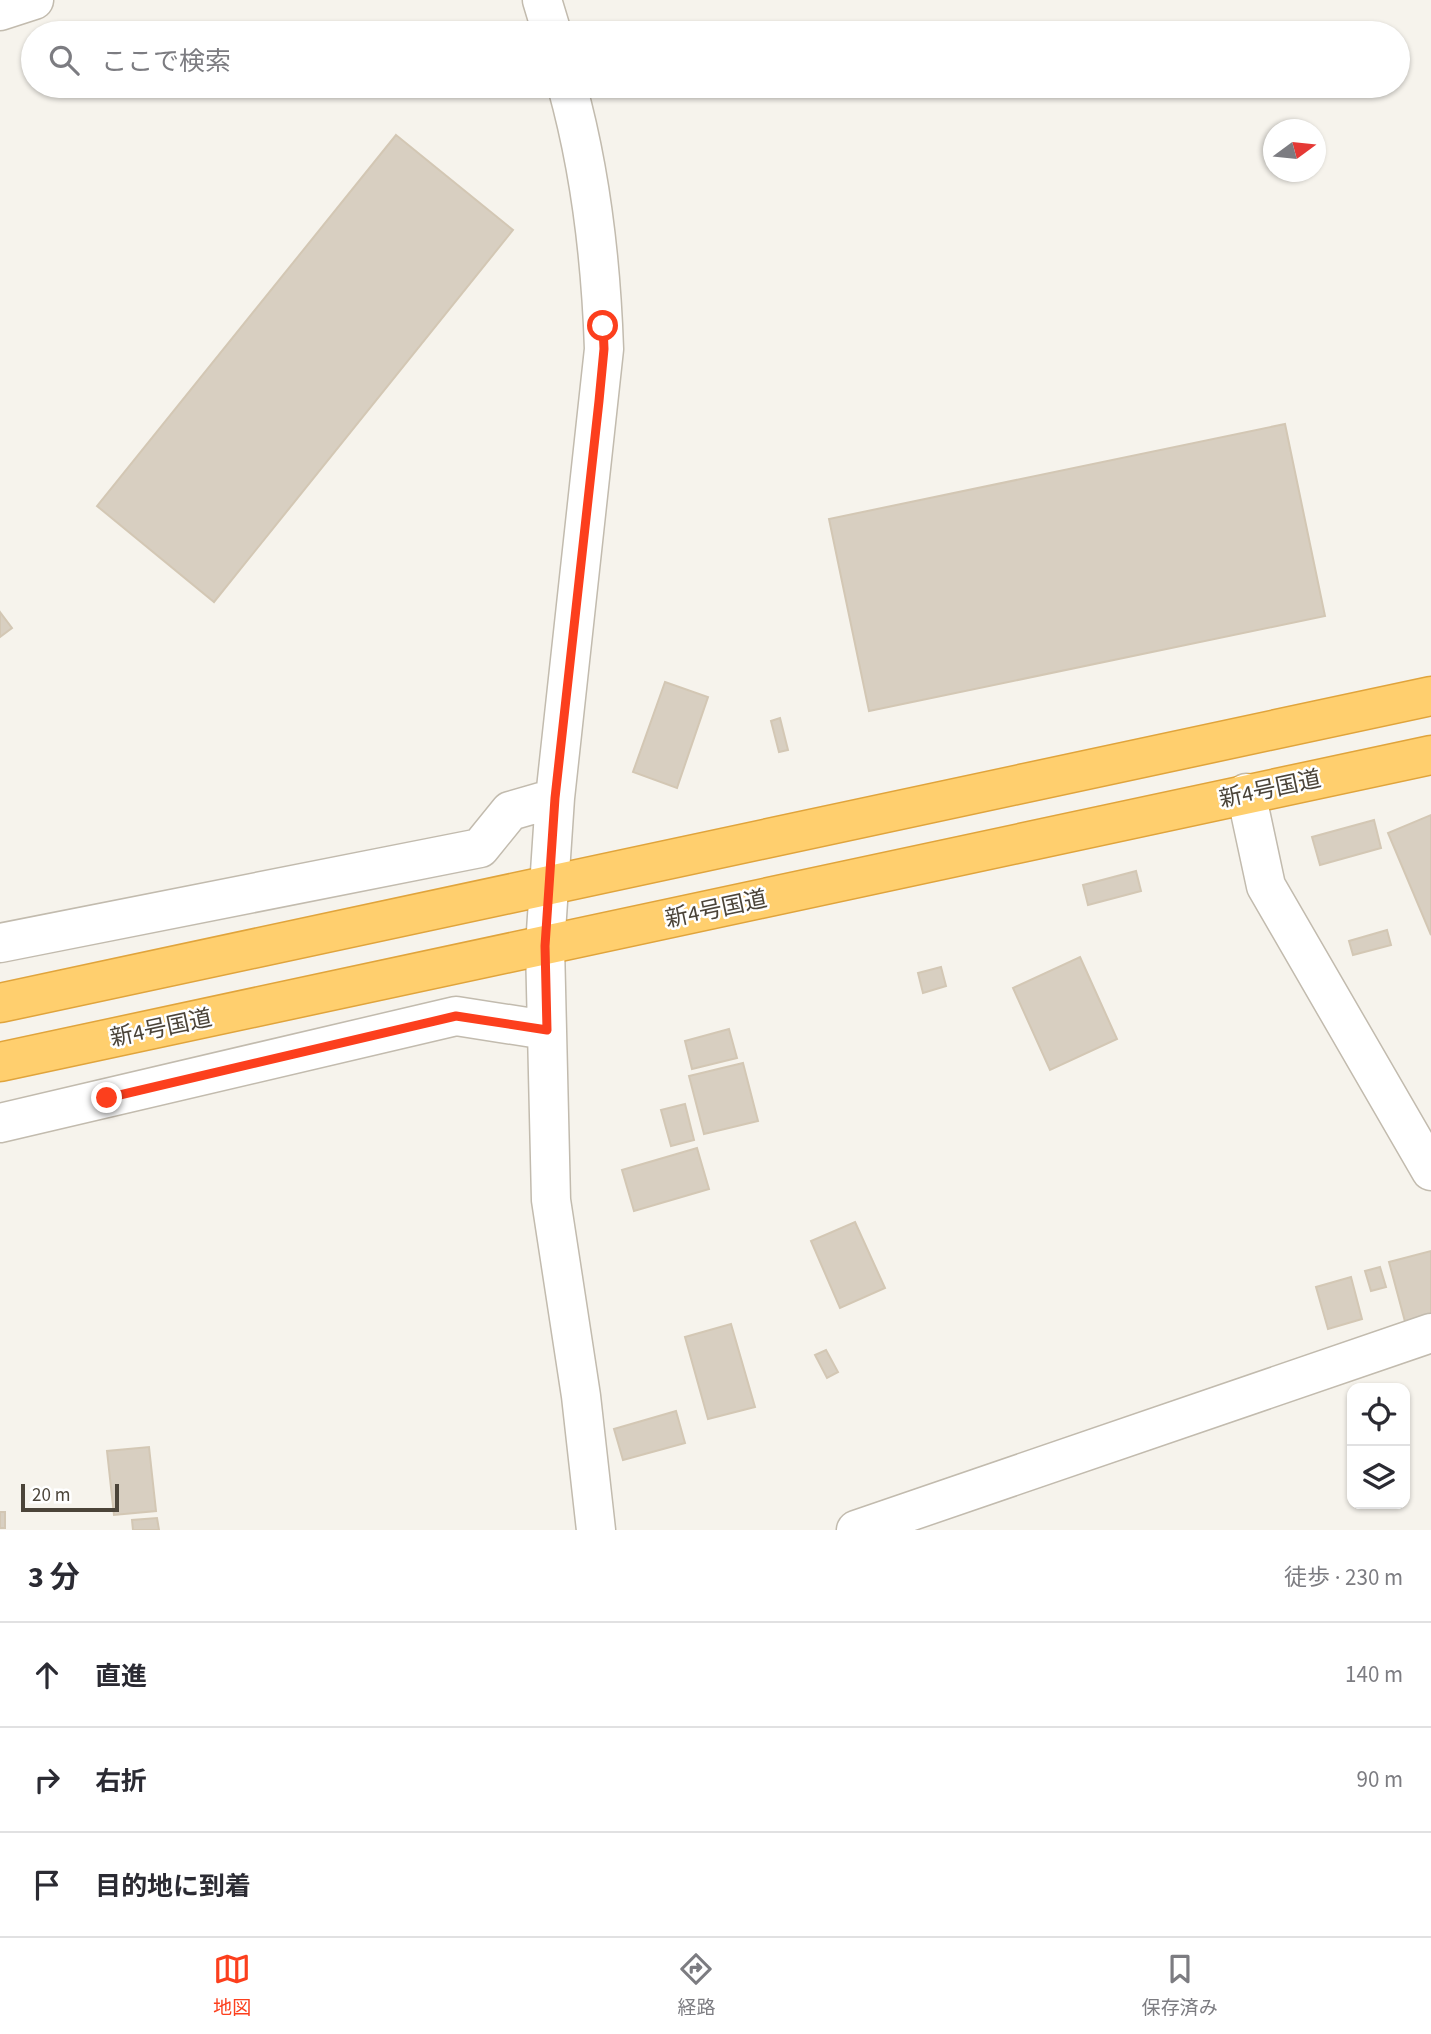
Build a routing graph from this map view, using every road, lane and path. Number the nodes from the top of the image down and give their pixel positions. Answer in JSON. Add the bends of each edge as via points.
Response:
{"nodes":[{"id":1,"x":34,"y":0,"type":"edge"},
{"id":2,"x":542,"y":0,"type":"edge"},
{"id":3,"x":0,"y":11,"type":"edge"},
{"id":4,"x":548,"y":21,"type":"edge"},
{"id":5,"x":570,"y":98,"type":"edge"},
{"id":6,"x":1431,"y":696,"type":"edge"},
{"id":7,"x":1431,"y":755,"type":"edge"},
{"id":8,"x":1246,"y":793,"type":"junction"},
{"id":9,"x":555,"y":798,"type":"junction"},
{"id":10,"x":549,"y":883,"type":"junction"},
{"id":11,"x":0,"y":943,"type":"edge"},
{"id":12,"x":545,"y":946,"type":"junction"},
{"id":13,"x":0,"y":1003,"type":"edge"},
{"id":14,"x":547,"y":1030,"type":"junction"},
{"id":15,"x":0,"y":1062,"type":"edge"},
{"id":16,"x":0,"y":1123,"type":"edge"},
{"id":17,"x":1431,"y":1171,"type":"edge"},
{"id":18,"x":1431,"y":1333,"type":"edge"},
{"id":19,"x":597,"y":1530,"type":"edge"},
{"id":20,"x":856,"y":1530,"type":"edge"}],
"edges":[{"from":1,"to":3,"type":"street"},
{"from":2,"to":4,"type":"street"},
{"from":5,"to":9,"type":"street","via":[[592,200],[602,278],[604,349]]},
{"from":6,"to":10,"type":"highway"},
{"from":7,"to":8,"type":"highway","name":"新4号国道"},
{"from":8,"to":12,"type":"highway","name":"新4号国道"},
{"from":8,"to":17,"type":"street","via":[[1266,886]]},
{"from":9,"to":10,"type":"street"},
{"from":9,"to":11,"type":"street","via":[[510,811],[480,848]]},
{"from":10,"to":12,"type":"street"},
{"from":10,"to":13,"type":"highway"},
{"from":12,"to":14,"type":"street"},
{"from":12,"to":15,"type":"highway","name":"新4号国道"},
{"from":14,"to":16,"type":"street","via":[[456,1016]]},
{"from":14,"to":19,"type":"street","via":[[551,1200]]},
{"from":18,"to":20,"type":"street"}]}
